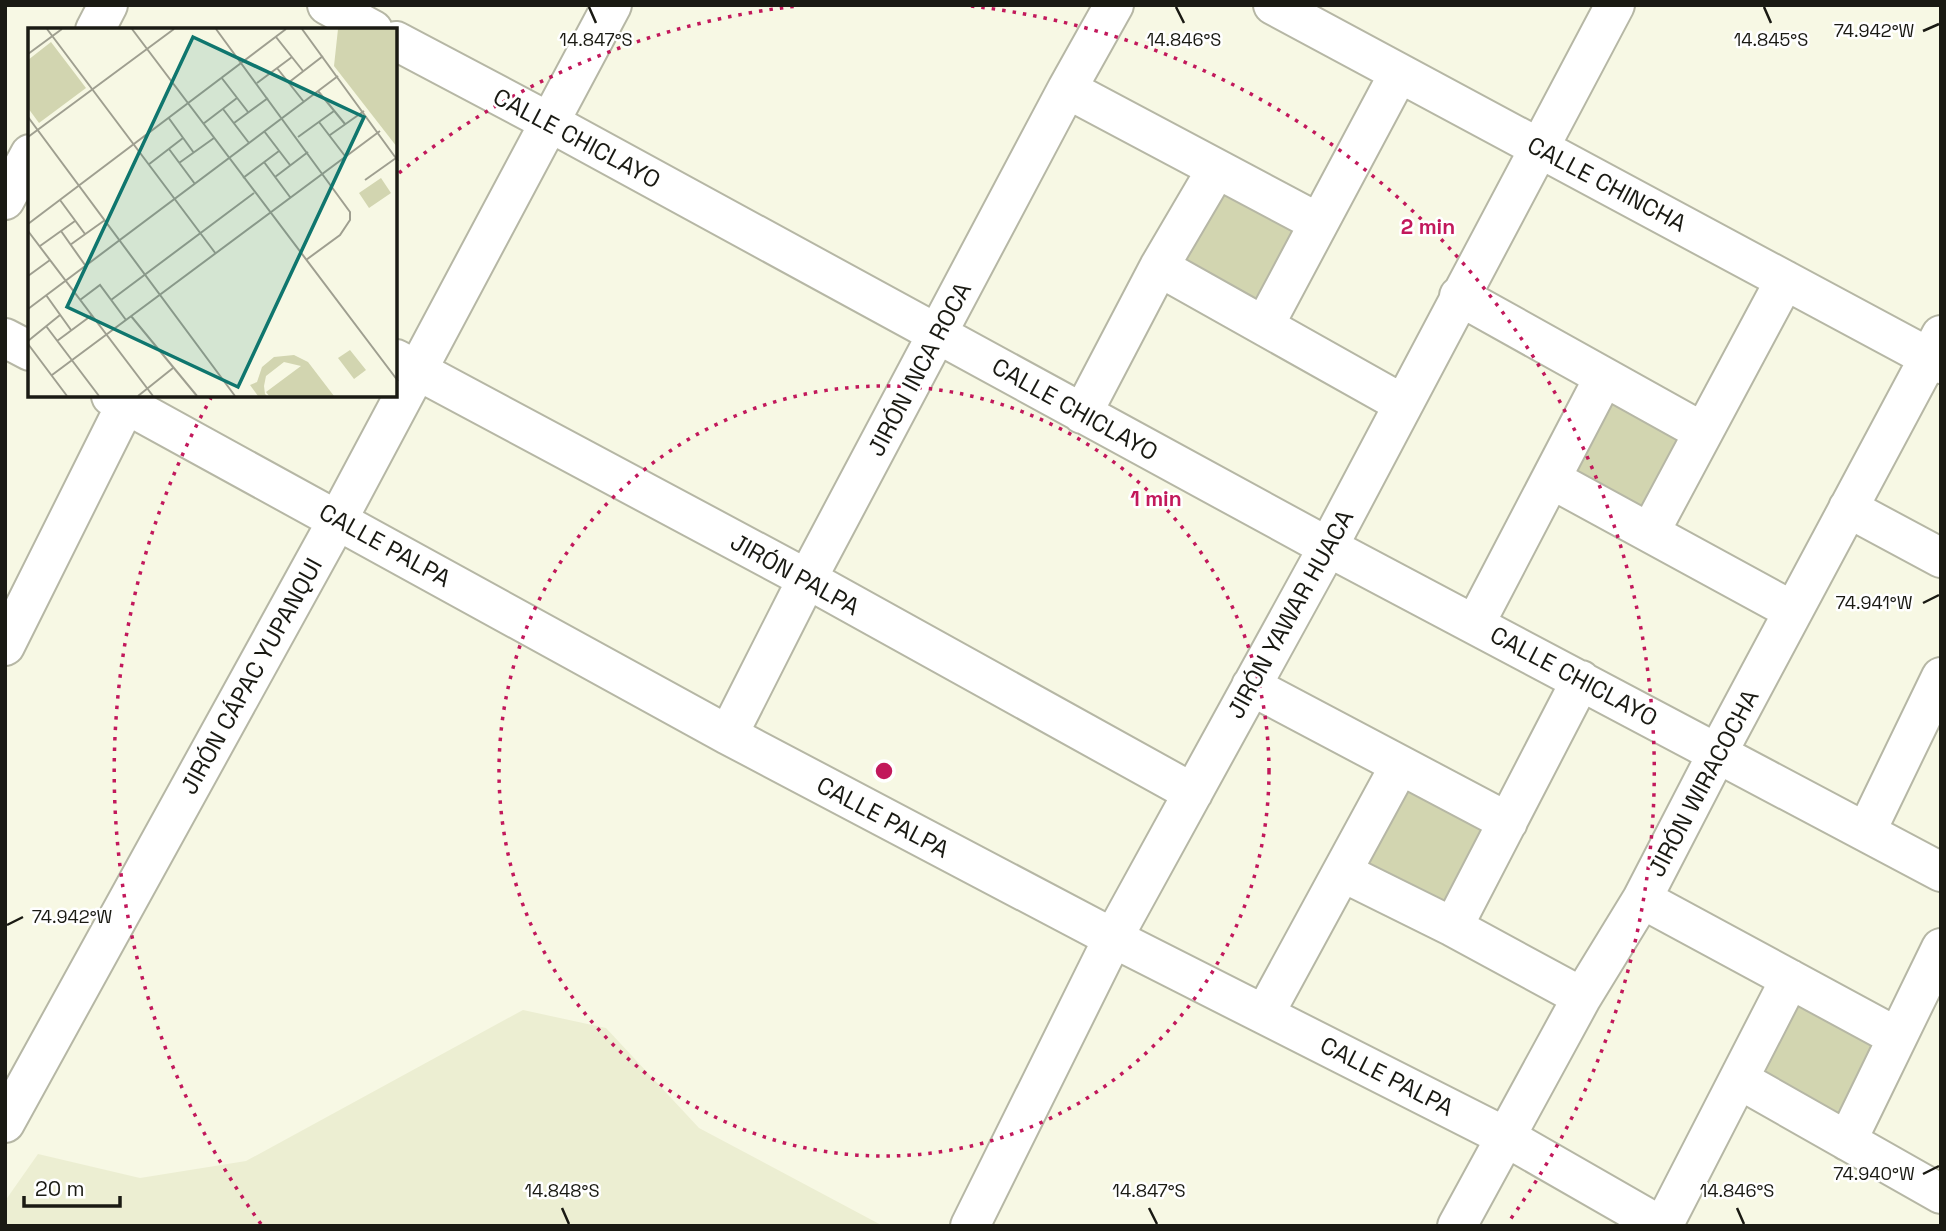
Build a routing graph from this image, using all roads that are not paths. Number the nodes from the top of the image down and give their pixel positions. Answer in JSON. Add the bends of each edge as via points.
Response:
{"nodes":[{"id":1,"x":108,"y":5,"type":"edge"},
{"id":2,"x":327,"y":5,"type":"edge"},
{"id":3,"x":612,"y":5,"type":"edge"},
{"id":4,"x":1114,"y":5,"type":"edge"},
{"id":5,"x":1273,"y":5,"type":"edge"},
{"id":6,"x":1615,"y":5,"type":"edge"},
{"id":7,"x":96,"y":28,"type":"edge"},
{"id":8,"x":369,"y":28,"type":"edge"},
{"id":9,"x":397,"y":42,"type":"edge"},
{"id":10,"x":1399,"y":73,"type":"junction"},
{"id":11,"x":1067,"y":89,"type":"junction"},
{"id":12,"x":549,"y":122,"type":"junction"},
{"id":13,"x":1538,"y":147,"type":"junction"},
{"id":14,"x":19,"y":159,"type":"edge"},
{"id":15,"x":1216,"y":170,"type":"junction"},
{"id":16,"x":5,"y":200,"type":"edge"},
{"id":17,"x":1319,"y":223,"type":"junction"},
{"id":18,"x":1159,"y":267,"type":"junction"},
{"id":19,"x":1785,"y":280,"type":"junction"},
{"id":20,"x":1460,"y":296,"type":"junction"},
{"id":21,"x":1264,"y":326,"type":"junction"},
{"id":22,"x":939,"y":334,"type":"junction"},
{"id":23,"x":5,"y":338,"type":"edge"},
{"id":24,"x":28,"y":350,"type":"edge"},
{"id":25,"x":1937,"y":352,"type":"edge"},
{"id":26,"x":406,"y":364,"type":"edge"},
{"id":27,"x":1604,"y":377,"type":"junction"},
{"id":28,"x":397,"y":385,"type":"edge"},
{"id":29,"x":392,"y":397,"type":"edge"},
{"id":30,"x":119,"y":400,"type":"edge"},
{"id":31,"x":1403,"y":404,"type":"junction"},
{"id":32,"x":1082,"y":414,"type":"junction"},
{"id":33,"x":1703,"y":432,"type":"junction"},
{"id":34,"x":1551,"y":479,"type":"junction"},
{"id":35,"x":1848,"y":508,"type":"junction"},
{"id":36,"x":338,"y":519,"type":"junction"},
{"id":37,"x":1650,"y":532,"type":"junction"},
{"id":38,"x":1328,"y":547,"type":"junction"},
{"id":39,"x":1941,"y":558,"type":"edge"},
{"id":40,"x":807,"y":579,"type":"junction"},
{"id":41,"x":1793,"y":611,"type":"junction"},
{"id":42,"x":1475,"y":624,"type":"junction"},
{"id":43,"x":5,"y":646,"type":"edge"},
{"id":44,"x":1581,"y":680,"type":"junction"},
{"id":45,"x":1939,"y":685,"type":"edge"},
{"id":46,"x":1251,"y":686,"type":"junction"},
{"id":47,"x":728,"y":735,"type":"junction"},
{"id":48,"x":1718,"y":752,"type":"junction"},
{"id":49,"x":1400,"y":765,"type":"junction"},
{"id":50,"x":1193,"y":793,"type":"junction"},
{"id":51,"x":1508,"y":822,"type":"junction"},
{"id":52,"x":1866,"y":831,"type":"junction"},
{"id":53,"x":1342,"y":872,"type":"junction"},
{"id":54,"x":1941,"y":872,"type":"edge"},
{"id":55,"x":1642,"y":899,"type":"junction"},
{"id":56,"x":1453,"y":927,"type":"junction"},
{"id":57,"x":1113,"y":938,"type":"junction"},
{"id":58,"x":1941,"y":948,"type":"edge"},
{"id":59,"x":1790,"y":979,"type":"junction"},
{"id":60,"x":1581,"y":997,"type":"junction"},
{"id":61,"x":1265,"y":1013,"type":"junction"},
{"id":62,"x":1897,"y":1037,"type":"junction"},
{"id":63,"x":1740,"y":1080,"type":"junction"},
{"id":64,"x":5,"y":1123,"type":"edge"},
{"id":65,"x":1504,"y":1136,"type":"junction"},
{"id":66,"x":1847,"y":1141,"type":"junction"},
{"id":67,"x":1941,"y":1194,"type":"edge"},
{"id":68,"x":970,"y":1226,"type":"edge"},
{"id":69,"x":1457,"y":1226,"type":"edge"},
{"id":70,"x":1662,"y":1226,"type":"edge"}],
"edges":[{"from":1,"to":7,"type":"street"},
{"from":2,"to":8,"type":"street"},
{"from":3,"to":12,"type":"street","name":"JIRÓN CÁPAC YUPANQUI"},
{"from":4,"to":11,"type":"street","name":"JIRÓN INCA ROCA"},
{"from":5,"to":10,"type":"street","name":"CALLE CHINCHA"},
{"from":6,"to":13,"type":"street","name":"JIRÓN YAWAR HUACA"},
{"from":9,"to":12,"type":"street","name":"CALLE CHICLAYO"},
{"from":10,"to":13,"type":"street","name":"CALLE CHINCHA"},
{"from":10,"to":17,"type":"street"},
{"from":11,"to":15,"type":"street"},
{"from":11,"to":22,"type":"street","name":"JIRÓN INCA ROCA"},
{"from":12,"to":22,"type":"street","name":"CALLE CHICLAYO"},
{"from":12,"to":26,"type":"street","name":"JIRÓN CÁPAC YUPANQUI"},
{"from":13,"to":19,"type":"street","name":"CALLE CHINCHA"},
{"from":13,"to":20,"type":"street","name":"JIRÓN YAWAR HUACA"},
{"from":14,"to":16,"type":"street"},
{"from":15,"to":17,"type":"street"},
{"from":15,"to":18,"type":"street"},
{"from":17,"to":21,"type":"street"},
{"from":18,"to":21,"type":"street"},
{"from":18,"to":32,"type":"street"},
{"from":19,"to":25,"type":"street","name":"CALLE CHINCHA"},
{"from":19,"to":33,"type":"street"},
{"from":20,"to":27,"type":"street"},
{"from":20,"to":31,"type":"street","name":"JIRÓN YAWAR HUACA"},
{"from":21,"to":31,"type":"street"},
{"from":22,"to":32,"type":"street","name":"CALLE CHICLAYO"},
{"from":22,"to":40,"type":"street","name":"JIRÓN INCA ROCA"},
{"from":23,"to":24,"type":"street"},
{"from":25,"to":35,"type":"street","name":"JIRÓN WIRACOCHA"},
{"from":26,"to":28,"type":"street","name":"JIRÓN CÁPAC YUPANQUI"},
{"from":26,"to":40,"type":"street","name":"JIRÓN PALPA"},
{"from":27,"to":33,"type":"street"},
{"from":27,"to":34,"type":"street"},
{"from":29,"to":36,"type":"street","name":"JIRÓN CÁPAC YUPANQUI"},
{"from":30,"to":36,"type":"street","name":"CALLE PALPA"},
{"from":30,"to":43,"type":"street"},
{"from":31,"to":38,"type":"street","name":"JIRÓN YAWAR HUACA"},
{"from":32,"to":38,"type":"street","name":"CALLE CHICLAYO"},
{"from":33,"to":37,"type":"street"},
{"from":34,"to":37,"type":"street"},
{"from":34,"to":42,"type":"street"},
{"from":35,"to":39,"type":"street"},
{"from":35,"to":41,"type":"street","name":"JIRÓN WIRACOCHA"},
{"from":36,"to":47,"type":"street","name":"CALLE PALPA"},
{"from":36,"to":64,"type":"street","name":"JIRÓN CÁPAC YUPANQUI"},
{"from":37,"to":41,"type":"street"},
{"from":38,"to":42,"type":"street","name":"CALLE CHICLAYO"},
{"from":38,"to":46,"type":"street","name":"JIRÓN YAWAR HUACA"},
{"from":40,"to":47,"type":"street","name":"JIRÓN INCA ROCA"},
{"from":40,"to":50,"type":"street","name":"JIRÓN PALPA"},
{"from":41,"to":48,"type":"street","name":"JIRÓN WIRACOCHA"},
{"from":42,"to":44,"type":"street","name":"CALLE CHICLAYO"},
{"from":44,"to":48,"type":"street","name":"CALLE CHICLAYO"},
{"from":44,"to":51,"type":"street"},
{"from":45,"to":52,"type":"street"},
{"from":46,"to":49,"type":"street"},
{"from":46,"to":50,"type":"street","name":"JIRÓN YAWAR HUACA"},
{"from":47,"to":57,"type":"street","name":"CALLE PALPA"},
{"from":48,"to":52,"type":"street","name":"CALLE CHICLAYO"},
{"from":48,"to":55,"type":"street","name":"JIRÓN WIRACOCHA"},
{"from":49,"to":51,"type":"street"},
{"from":49,"to":53,"type":"street"},
{"from":50,"to":57,"type":"street","name":"JIRÓN YAWAR HUACA"},
{"from":51,"to":56,"type":"street"},
{"from":52,"to":54,"type":"street","name":"CALLE CHICLAYO"},
{"from":53,"to":56,"type":"street"},
{"from":53,"to":61,"type":"street"},
{"from":55,"to":59,"type":"street"},
{"from":55,"to":60,"type":"street","name":"JIRÓN WIRACOCHA"},
{"from":56,"to":60,"type":"street"},
{"from":57,"to":61,"type":"street","name":"CALLE PALPA"},
{"from":57,"to":68,"type":"street","name":"JIRÓN YAWAR HUACA"},
{"from":58,"to":62,"type":"street"},
{"from":59,"to":62,"type":"street"},
{"from":59,"to":63,"type":"street"},
{"from":60,"to":65,"type":"street","name":"JIRÓN WIRACOCHA"},
{"from":61,"to":65,"type":"street","name":"CALLE PALPA"},
{"from":62,"to":66,"type":"street"},
{"from":63,"to":66,"type":"street"},
{"from":63,"to":70,"type":"street"},
{"from":65,"to":69,"type":"street","name":"JIRÓN WIRACOCHA"},
{"from":65,"to":70,"type":"street","name":"CALLE PALPA"},
{"from":66,"to":67,"type":"street"}]}
